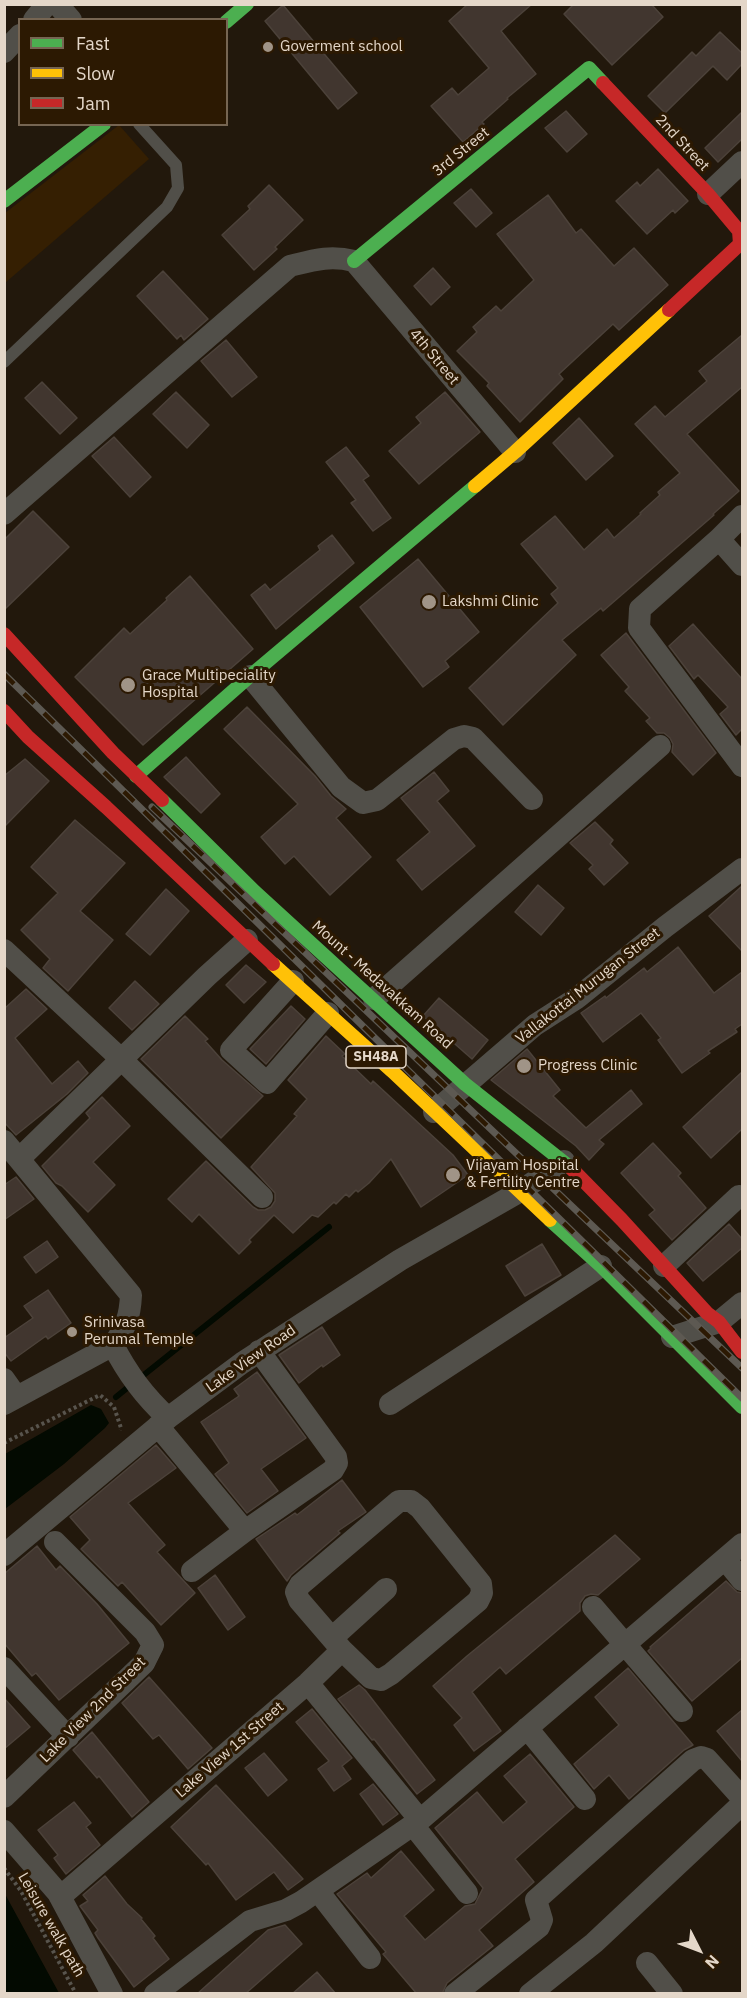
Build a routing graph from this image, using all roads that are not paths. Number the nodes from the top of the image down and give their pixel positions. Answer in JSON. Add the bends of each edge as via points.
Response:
{"nodes":[{"id":1,"x":47,"y":4,"type":"edge"},
{"id":2,"x":57,"y":4,"type":"edge"},
{"id":3,"x":247,"y":4,"type":"edge"},
{"id":4,"x":36,"y":18,"type":"edge"},
{"id":5,"x":69,"y":18,"type":"edge"},
{"id":6,"x":228,"y":20,"type":"edge"},
{"id":7,"x":18,"y":37,"type":"edge"},
{"id":8,"x":4,"y":52,"type":"edge"},
{"id":9,"x":589,"y":68,"type":"joint"},
{"id":10,"x":101,"y":126,"type":"edge"},
{"id":11,"x":141,"y":126,"type":"edge"},
{"id":12,"x":742,"y":162,"type":"edge"},
{"id":13,"x":708,"y":194,"type":"junction"},
{"id":14,"x":4,"y":201,"type":"edge"},
{"id":15,"x":354,"y":261,"type":"junction"},
{"id":16,"x":4,"y":362,"type":"edge"},
{"id":17,"x":515,"y":452,"type":"junction"},
{"id":18,"x":4,"y":514,"type":"edge"},
{"id":19,"x":742,"y":516,"type":"edge"},
{"id":20,"x":719,"y":539,"type":"junction"},
{"id":21,"x":742,"y":566,"type":"edge"},
{"id":22,"x":4,"y":634,"type":"edge"},
{"id":23,"x":250,"y":676,"type":"junction"},
{"id":24,"x":4,"y":711,"type":"edge"},
{"id":25,"x":660,"y":746,"type":"dead end"},
{"id":26,"x":742,"y":766,"type":"edge"},
{"id":27,"x":136,"y":776,"type":"junction"},
{"id":28,"x":532,"y":799,"type":"dead end"},
{"id":29,"x":742,"y":868,"type":"edge"},
{"id":30,"x":247,"y":940,"type":"junction"},
{"id":31,"x":4,"y":950,"type":"edge"},
{"id":32,"x":292,"y":981,"type":"junction"},
{"id":33,"x":374,"y":999,"type":"junction"},
{"id":34,"x":328,"y":1013,"type":"junction"},
{"id":35,"x":121,"y":1059,"type":"junction"},
{"id":36,"x":465,"y":1084,"type":"junction"},
{"id":37,"x":434,"y":1112,"type":"junction"},
{"id":38,"x":4,"y":1141,"type":"edge"},
{"id":39,"x":20,"y":1158,"type":"junction"},
{"id":40,"x":564,"y":1161,"type":"junction"},
{"id":41,"x":519,"y":1192,"type":"junction"},
{"id":42,"x":739,"y":1196,"type":"dead end"},
{"id":43,"x":262,"y":1197,"type":"dead end"},
{"id":44,"x":601,"y":1266,"type":"junction"},
{"id":45,"x":664,"y":1266,"type":"junction"},
{"id":46,"x":742,"y":1303,"type":"edge"},
{"id":47,"x":719,"y":1322,"type":"junction"},
{"id":48,"x":672,"y":1337,"type":"junction"},
{"id":49,"x":116,"y":1352,"type":"junction"},
{"id":50,"x":259,"y":1352,"type":"junction"},
{"id":51,"x":742,"y":1352,"type":"edge"},
{"id":52,"x":8,"y":1393,"type":"edge"},
{"id":53,"x":390,"y":1404,"type":"dead end"},
{"id":54,"x":742,"y":1407,"type":"edge"},
{"id":55,"x":161,"y":1417,"type":"junction"},
{"id":56,"x":245,"y":1531,"type":"junction"},
{"id":57,"x":56,"y":1542,"type":"dead end"},
{"id":58,"x":742,"y":1544,"type":"edge"},
{"id":59,"x":4,"y":1555,"type":"edge"},
{"id":60,"x":724,"y":1559,"type":"junction"},
{"id":61,"x":192,"y":1571,"type":"dead end"},
{"id":62,"x":742,"y":1580,"type":"edge"},
{"id":63,"x":386,"y":1589,"type":"dead end"},
{"id":64,"x":593,"y":1607,"type":"dead end"},
{"id":65,"x":337,"y":1644,"type":"junction"},
{"id":66,"x":625,"y":1644,"type":"junction"},
{"id":67,"x":4,"y":1668,"type":"edge"},
{"id":68,"x":308,"y":1683,"type":"junction"},
{"id":69,"x":682,"y":1711,"type":"dead end"},
{"id":70,"x":527,"y":1728,"type":"junction"},
{"id":71,"x":68,"y":1737,"type":"junction"},
{"id":72,"x":4,"y":1797,"type":"edge"},
{"id":73,"x":742,"y":1798,"type":"edge"},
{"id":74,"x":585,"y":1799,"type":"dead end"},
{"id":75,"x":742,"y":1804,"type":"edge"},
{"id":76,"x":416,"y":1822,"type":"junction"},
{"id":77,"x":4,"y":1831,"type":"edge"},
{"id":78,"x":318,"y":1891,"type":"junction"},
{"id":79,"x":467,"y":1893,"type":"dead end"},
{"id":80,"x":60,"y":1897,"type":"junction"},
{"id":81,"x":370,"y":1958,"type":"dead end"},
{"id":82,"x":647,"y":1963,"type":"dead end"},
{"id":83,"x":112,"y":1994,"type":"edge"},
{"id":84,"x":156,"y":1994,"type":"edge"},
{"id":85,"x":454,"y":1994,"type":"edge"},
{"id":86,"x":530,"y":1994,"type":"edge"},
{"id":87,"x":672,"y":1994,"type":"edge"}],
"edges":[{"from":1,"to":4,"type":"street"},
{"from":2,"to":5,"type":"street"},
{"from":3,"to":6,"type":"main road"},
{"from":7,"to":8,"type":"street"},
{"from":9,"to":13,"type":"main road","name":"2nd Street"},
{"from":9,"to":15,"type":"main road","name":"3rd Street"},
{"from":10,"to":14,"type":"main road"},
{"from":11,"to":16,"type":"lane","via":[[176,165],[178,188],[167,207]]},
{"from":12,"to":13,"type":"street"},
{"from":13,"to":17,"type":"main road","name":"2nd Street","via":[[739,231],[740,244]]},
{"from":15,"to":17,"type":"street","name":"4th Street"},
{"from":15,"to":18,"type":"street","via":[[338,257],[290,266]]},
{"from":17,"to":23,"type":"main road"},
{"from":19,"to":20,"type":"street"},
{"from":20,"to":21,"type":"street"},
{"from":20,"to":26,"type":"street","via":[[640,609],[639,628]]},
{"from":22,"to":27,"type":"main road","name":"Mount - Medavakkam Road","number":"SH48A"},
{"from":23,"to":27,"type":"main road"},
{"from":23,"to":28,"type":"street","via":[[341,787],[363,803],[377,800],[454,739],[464,736],[473,738]]},
{"from":24,"to":30,"type":"main road","number":"SH48A"},
{"from":25,"to":33,"type":"street"},
{"from":27,"to":33,"type":"main road","name":"Mount - Medavakkam Road","number":"SH48A","via":[[255,892]]},
{"from":29,"to":36,"type":"street","name":"Vallakottai Murugan Street","via":[[577,998],[535,1025]]},
{"from":30,"to":32,"type":"main road","number":"SH48A"},
{"from":30,"to":35,"type":"street"},
{"from":31,"to":35,"type":"street"},
{"from":32,"to":34,"type":"main road","number":"SH48A"},
{"from":32,"to":34,"type":"street","via":[[231,1050],[267,1083]]},
{"from":33,"to":36,"type":"main road","name":"Mount - Medavakkam Road","number":"SH48A"},
{"from":34,"to":37,"type":"main road","number":"SH48A"},
{"from":35,"to":39,"type":"street"},
{"from":35,"to":43,"type":"street"},
{"from":36,"to":37,"type":"street","name":"Vallakottai Murugan Street"},
{"from":36,"to":40,"type":"main road","name":"Mount - Medavakkam Road","number":"SH48A"},
{"from":37,"to":41,"type":"main road","number":"SH48A"},
{"from":38,"to":39,"type":"street"},
{"from":39,"to":49,"type":"street","via":[[131,1295],[130,1314]]},
{"from":40,"to":41,"type":"street","name":"Lake View Road"},
{"from":40,"to":45,"type":"main road","name":"Mount - Medavakkam Road","number":"SH48A"},
{"from":41,"to":44,"type":"main road","number":"SH48A"},
{"from":41,"to":50,"type":"street","name":"Lake View Road","via":[[400,1260]]},
{"from":42,"to":45,"type":"street"},
{"from":44,"to":48,"type":"main road","number":"SH48A"},
{"from":44,"to":53,"type":"street"},
{"from":45,"to":47,"type":"main road","name":"Mount - Medavakkam Road","number":"SH48A"},
{"from":46,"to":47,"type":"street"},
{"from":47,"to":48,"type":"street"},
{"from":47,"to":51,"type":"main road","name":"Mount - Medavakkam Road","number":"SH48A"},
{"from":48,"to":54,"type":"main road","number":"SH48A"},
{"from":49,"to":52,"type":"street"},
{"from":49,"to":55,"type":"street"},
{"from":50,"to":55,"type":"street","name":"Lake View Road"},
{"from":50,"to":56,"type":"street","via":[[338,1463]]},
{"from":55,"to":56,"type":"street"},
{"from":55,"to":59,"type":"street","name":"Lake View Road"},
{"from":56,"to":61,"type":"street"},
{"from":57,"to":71,"type":"street","name":"Lake View 2nd Street","via":[[145,1632],[153,1645],[144,1663]]},
{"from":58,"to":60,"type":"street"},
{"from":60,"to":62,"type":"street"},
{"from":60,"to":66,"type":"street"},
{"from":63,"to":65,"type":"street","name":"Lake View 1st Street"},
{"from":64,"to":66,"type":"street"},
{"from":65,"to":65,"type":"street","via":[[371,1678],[381,1680],[478,1601],[481,1584],[411,1501],[399,1502],[296,1592]]},
{"from":65,"to":68,"type":"street","name":"Lake View 1st Street"},
{"from":66,"to":69,"type":"street"},
{"from":66,"to":70,"type":"street"},
{"from":67,"to":71,"type":"street"},
{"from":68,"to":76,"type":"street"},
{"from":68,"to":80,"type":"street","name":"Lake View 1st Street"},
{"from":70,"to":74,"type":"street"},
{"from":70,"to":76,"type":"street"},
{"from":71,"to":72,"type":"street","name":"Lake View 2nd Street"},
{"from":73,"to":85,"type":"street","via":[[708,1758],[693,1760],[536,1900],[542,1920],[539,1927]]},
{"from":75,"to":86,"type":"street","via":[[594,1943]]},
{"from":76,"to":78,"type":"street"},
{"from":76,"to":79,"type":"street"},
{"from":77,"to":80,"type":"street"},
{"from":78,"to":81,"type":"street"},
{"from":78,"to":84,"type":"street","via":[[286,1910],[250,1921]]},
{"from":80,"to":83,"type":"street"},
{"from":82,"to":87,"type":"street"}]}
